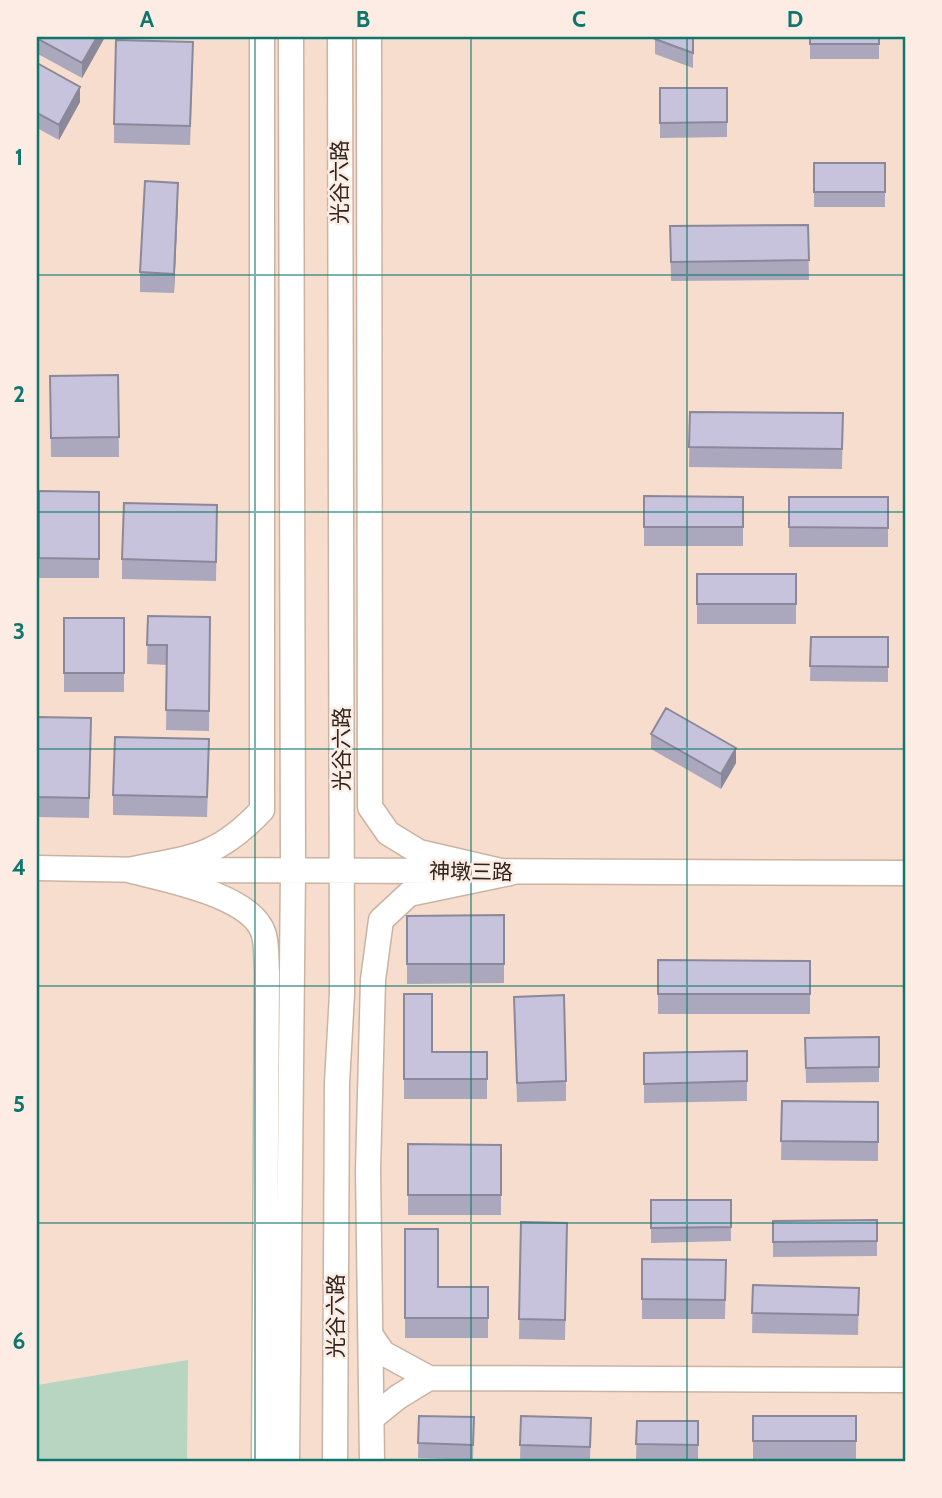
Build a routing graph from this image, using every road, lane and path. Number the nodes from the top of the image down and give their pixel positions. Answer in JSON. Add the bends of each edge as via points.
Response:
{"nodes":[{"id":1,"x":262,"y":37,"type":"edge"},
{"id":2,"x":291,"y":37,"type":"edge"},
{"id":3,"x":340,"y":37,"type":"edge"},
{"id":4,"x":369,"y":37,"type":"edge"},
{"id":5,"x":291,"y":88,"type":"junction"},
{"id":6,"x":260,"y":163,"type":"junction"},
{"id":7,"x":341,"y":222,"type":"junction"},
{"id":8,"x":369,"y":317,"type":"junction"},
{"id":9,"x":261,"y":462,"type":"junction"},
{"id":10,"x":293,"y":545,"type":"junction"},
{"id":11,"x":370,"y":562,"type":"junction"},
{"id":12,"x":341,"y":643,"type":"junction"},
{"id":13,"x":293,"y":740,"type":"junction"},
{"id":14,"x":341,"y":741,"type":"junction"},
{"id":15,"x":370,"y":807,"type":"junction"},
{"id":16,"x":262,"y":810,"type":"junction"},
{"id":17,"x":37,"y":869,"type":"edge"},
{"id":18,"x":293,"y":869,"type":"junction"},
{"id":19,"x":128,"y":870,"type":"junction"},
{"id":20,"x":342,"y":871,"type":"junction"},
{"id":21,"x":510,"y":873,"type":"junction"},
{"id":22,"x":905,"y":873,"type":"edge"},
{"id":23,"x":250,"y":914,"type":"junction"},
{"id":24,"x":381,"y":920,"type":"junction"},
{"id":25,"x":293,"y":990,"type":"junction"},
{"id":26,"x":341,"y":993,"type":"junction"},
{"id":27,"x":337,"y":1083,"type":"junction"},
{"id":28,"x":293,"y":1090,"type":"junction"},
{"id":29,"x":265,"y":1153,"type":"junction"},
{"id":30,"x":368,"y":1170,"type":"junction"},
{"id":31,"x":372,"y":1337,"type":"junction"},
{"id":32,"x":429,"y":1378,"type":"junction"},
{"id":33,"x":905,"y":1380,"type":"edge"},
{"id":34,"x":372,"y":1418,"type":"junction"},
{"id":35,"x":264,"y":1461,"type":"edge"},
{"id":36,"x":287,"y":1461,"type":"edge"},
{"id":37,"x":335,"y":1461,"type":"edge"},
{"id":38,"x":372,"y":1461,"type":"edge"}],
"edges":[{"from":1,"to":6,"type":"street"},
{"from":2,"to":5,"type":"street"},
{"from":3,"to":7,"type":"street","name":"光谷六路"},
{"from":4,"to":8,"type":"street"},
{"from":5,"to":6,"type":"street"},
{"from":5,"to":10,"type":"street"},
{"from":6,"to":9,"type":"street"},
{"from":7,"to":8,"type":"street"},
{"from":7,"to":12,"type":"street","name":"光谷六路"},
{"from":8,"to":11,"type":"street"},
{"from":9,"to":10,"type":"street"},
{"from":9,"to":16,"type":"street"},
{"from":10,"to":13,"type":"street"},
{"from":11,"to":12,"type":"street"},
{"from":11,"to":15,"type":"street"},
{"from":12,"to":14,"type":"street","name":"光谷六路"},
{"from":13,"to":16,"type":"street"},
{"from":13,"to":18,"type":"street"},
{"from":14,"to":15,"type":"street"},
{"from":14,"to":20,"type":"street","name":"光谷六路"},
{"from":15,"to":21,"type":"street","via":[[388,833],[419,852]]},
{"from":16,"to":19,"type":"street","via":[[239,834],[208,854]]},
{"from":17,"to":19,"type":"street","name":"神墩三路"},
{"from":18,"to":19,"type":"street","name":"神墩三路"},
{"from":18,"to":20,"type":"street","name":"神墩三路"},
{"from":18,"to":25,"type":"street"},
{"from":19,"to":23,"type":"street","via":[[217,895]]},
{"from":20,"to":21,"type":"street","name":"神墩三路"},
{"from":20,"to":26,"type":"street","name":"光谷六路"},
{"from":21,"to":22,"type":"street","name":"神墩三路"},
{"from":21,"to":24,"type":"street","via":[[409,894]]},
{"from":23,"to":25,"type":"street","via":[[281,944]]},
{"from":23,"to":29,"type":"street","via":[[264,933],[267,972]]},
{"from":24,"to":26,"type":"street"},
{"from":24,"to":30,"type":"street","via":[[373,980]]},
{"from":25,"to":28,"type":"street"},
{"from":26,"to":27,"type":"street","name":"光谷六路"},
{"from":27,"to":30,"type":"street"},
{"from":27,"to":37,"type":"street","name":"光谷六路"},
{"from":28,"to":29,"type":"street"},
{"from":28,"to":36,"type":"street"},
{"from":29,"to":35,"type":"street"},
{"from":30,"to":31,"type":"street"},
{"from":31,"to":32,"type":"street","via":[[383,1353]]},
{"from":31,"to":34,"type":"street"},
{"from":32,"to":33,"type":"street"},
{"from":32,"to":34,"type":"street"},
{"from":34,"to":38,"type":"street"}]}
